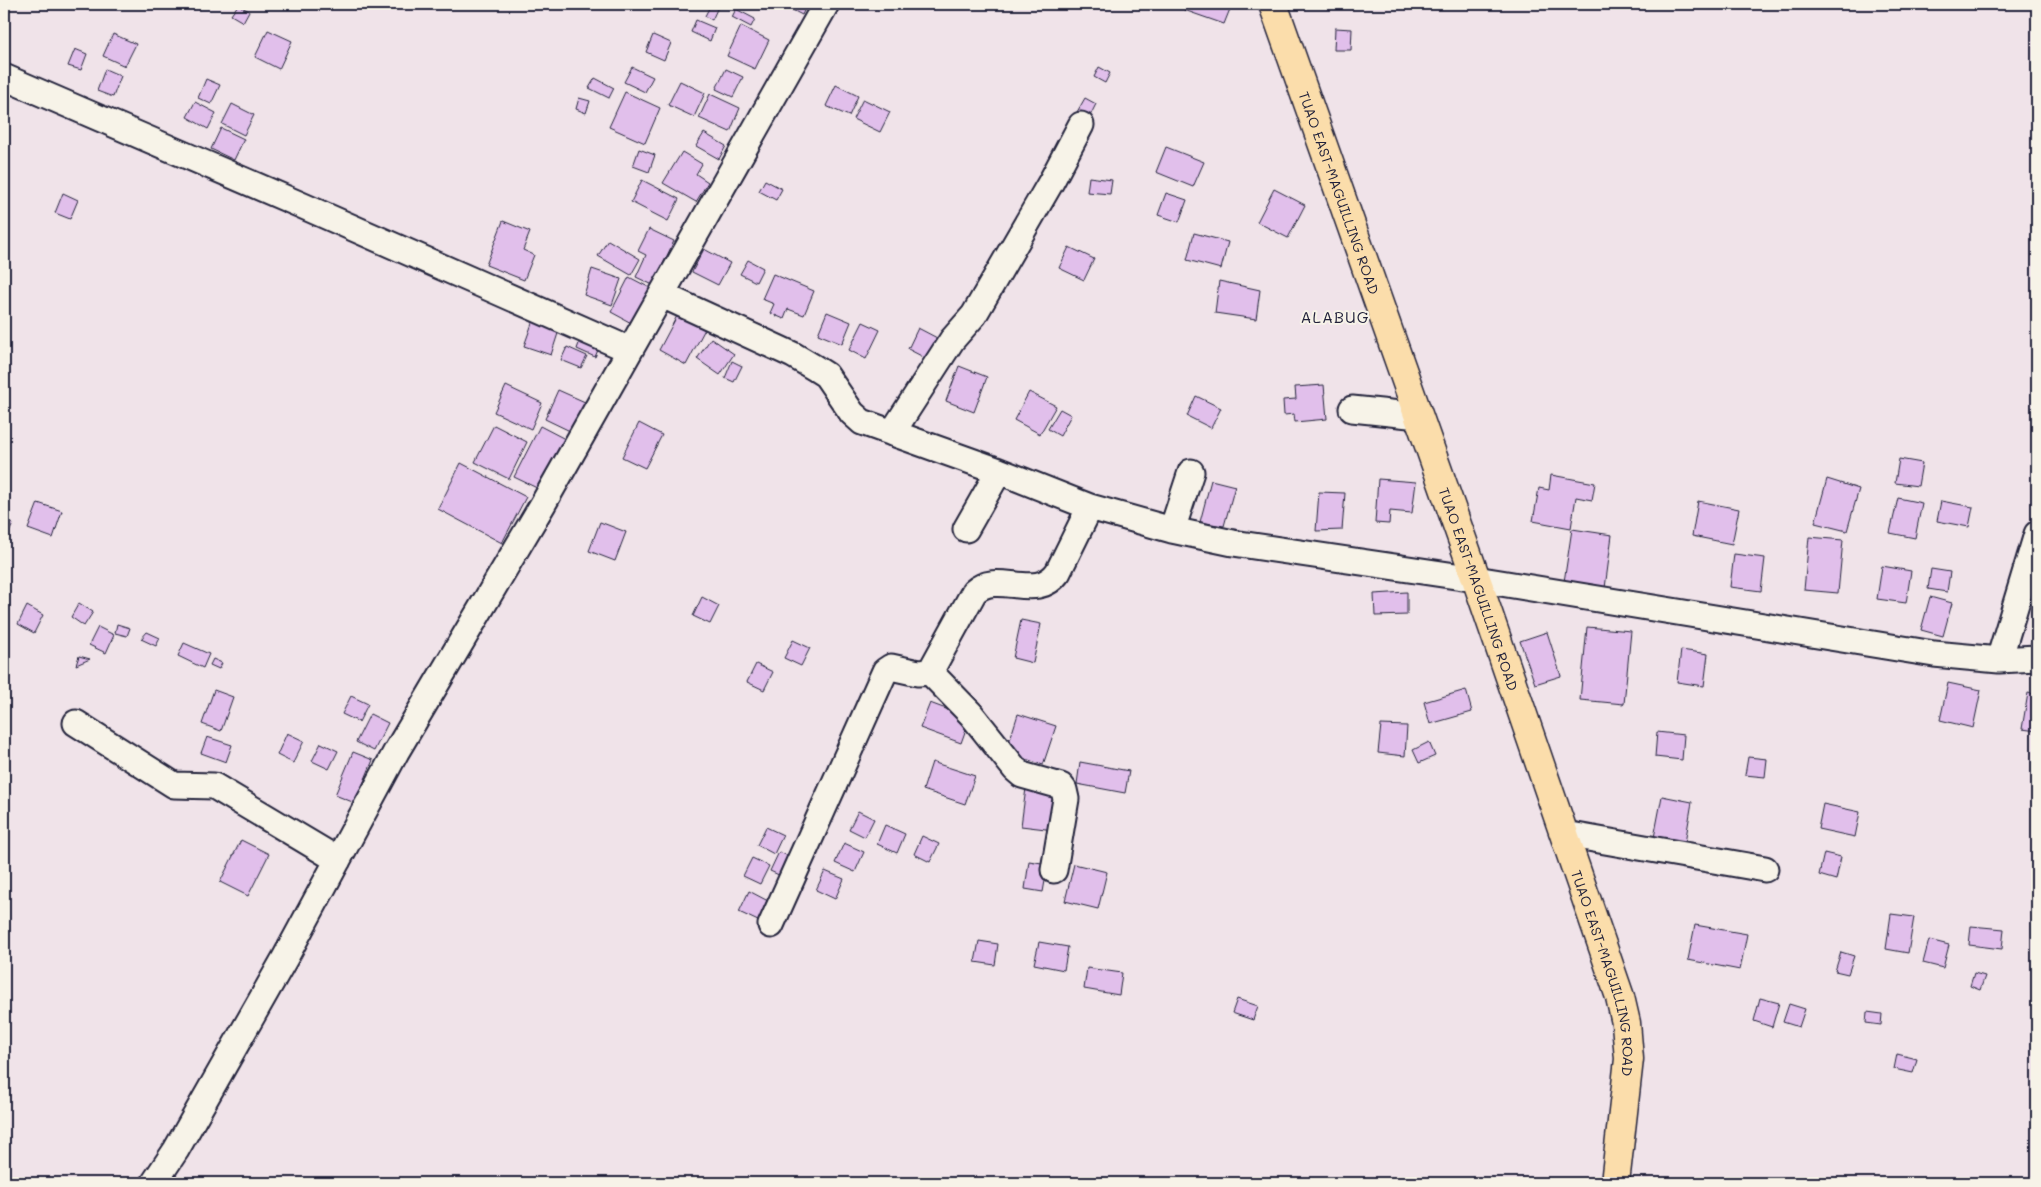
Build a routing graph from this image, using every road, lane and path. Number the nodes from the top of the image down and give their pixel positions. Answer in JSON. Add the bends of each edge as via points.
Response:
{"nodes":[{"id":1,"x":826,"y":4,"type":"edge"},
{"id":2,"x":1273,"y":4,"type":"edge"},
{"id":3,"x":4,"y":77,"type":"edge"},
{"id":4,"x":1081,"y":125,"type":"dead end"},
{"id":5,"x":662,"y":294,"type":"junction"},
{"id":6,"x":630,"y":350,"type":"junction"},
{"id":7,"x":1352,"y":409,"type":"dead end"},
{"id":8,"x":1418,"y":416,"type":"junction"},
{"id":9,"x":892,"y":433,"type":"junction"},
{"id":10,"x":999,"y":471,"type":"junction"},
{"id":11,"x":1191,"y":472,"type":"dead end"},
{"id":12,"x":1090,"y":507,"type":"junction"},
{"id":13,"x":966,"y":529,"type":"dead end"},
{"id":14,"x":1172,"y":530,"type":"junction"},
{"id":15,"x":2037,"y":534,"type":"edge"},
{"id":16,"x":1476,"y":579,"type":"junction"},
{"id":17,"x":2037,"y":658,"type":"edge"},
{"id":18,"x":1999,"y":660,"type":"junction"},
{"id":19,"x":930,"y":672,"type":"junction"},
{"id":20,"x":76,"y":723,"type":"dead end"},
{"id":21,"x":1565,"y":834,"type":"junction"},
{"id":22,"x":338,"y":860,"type":"junction"},
{"id":23,"x":1765,"y":869,"type":"dead end"},
{"id":24,"x":1054,"y":870,"type":"dead end"},
{"id":25,"x":771,"y":925,"type":"dead end"},
{"id":26,"x":1617,"y":1172,"type":"edge"},
{"id":27,"x":154,"y":1183,"type":"edge"}],
"edges":[{"from":1,"to":5,"type":"street"},
{"from":2,"to":8,"type":"main road","name":"TUAO EAST-MAGUILLING ROAD"},
{"from":3,"to":6,"type":"street"},
{"from":4,"to":9,"type":"street","via":[[974,315],[952,340]]},
{"from":5,"to":6,"type":"street"},
{"from":5,"to":9,"type":"street","via":[[815,368],[826,375],[862,422]]},
{"from":6,"to":22,"type":"street","via":[[396,752]]},
{"from":7,"to":8,"type":"street"},
{"from":8,"to":16,"type":"main road","name":"TUAO EAST-MAGUILLING ROAD"},
{"from":9,"to":10,"type":"street"},
{"from":10,"to":12,"type":"street"},
{"from":10,"to":13,"type":"street"},
{"from":11,"to":14,"type":"street"},
{"from":12,"to":14,"type":"street"},
{"from":12,"to":19,"type":"street","via":[[1052,580],[1031,586],[989,583],[974,592]]},
{"from":14,"to":16,"type":"street","via":[[1233,543]]},
{"from":15,"to":18,"type":"street"},
{"from":16,"to":18,"type":"street","via":[[1934,654]]},
{"from":16,"to":21,"type":"main road","name":"TUAO EAST-MAGUILLING ROAD"},
{"from":17,"to":18,"type":"street"},
{"from":19,"to":24,"type":"street","via":[[971,714],[1015,770],[1061,786],[1064,790],[1066,800]]},
{"from":19,"to":25,"type":"street","via":[[918,673],[891,666],[885,671]]},
{"from":20,"to":22,"type":"street","via":[[174,785],[214,786]]},
{"from":21,"to":23,"type":"street"},
{"from":21,"to":26,"type":"main road","name":"TUAO EAST-MAGUILLING ROAD","via":[[1605,949],[1626,1023],[1629,1058]]},
{"from":22,"to":27,"type":"street"}]}
